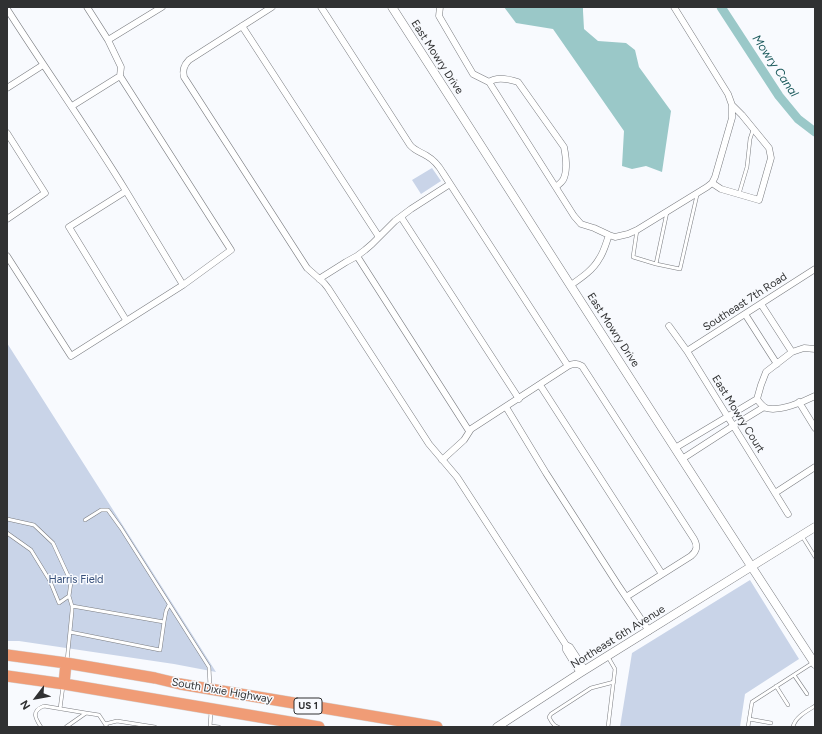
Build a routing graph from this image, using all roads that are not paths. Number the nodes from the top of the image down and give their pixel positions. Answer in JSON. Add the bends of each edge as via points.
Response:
{"nodes":[{"id":1,"x":87,"y":7,"type":"edge"},
{"id":2,"x":162,"y":7,"type":"edge"},
{"id":3,"x":272,"y":7,"type":"edge"},
{"id":4,"x":321,"y":7,"type":"edge"},
{"id":5,"x":392,"y":7,"type":"edge"},
{"id":6,"x":440,"y":7,"type":"edge"},
{"id":7,"x":674,"y":7,"type":"edge"},
{"id":8,"x":7,"y":9,"type":"edge"},
{"id":9,"x":242,"y":26,"type":"junction"},
{"id":10,"x":108,"y":40,"type":"junction"},
{"id":11,"x":43,"y":65,"type":"junction"},
{"id":12,"x":120,"y":76,"type":"junction"},
{"id":13,"x":489,"y":82,"type":"junction"},
{"id":14,"x":7,"y":88,"type":"edge"},
{"id":15,"x":732,"y":105,"type":"junction"},
{"id":16,"x":72,"y":106,"type":"junction"},
{"id":17,"x":753,"y":129,"type":"junction"},
{"id":18,"x":7,"y":133,"type":"edge"},
{"id":19,"x":712,"y":183,"type":"junction"},
{"id":20,"x":450,"y":184,"type":"junction"},
{"id":21,"x":556,"y":187,"type":"junction"},
{"id":22,"x":126,"y":191,"type":"junction"},
{"id":23,"x":698,"y":193,"type":"junction"},
{"id":24,"x":739,"y":194,"type":"junction"},
{"id":25,"x":667,"y":212,"type":"junction"},
{"id":26,"x":401,"y":217,"type":"junction"},
{"id":27,"x":7,"y":219,"type":"edge"},
{"id":28,"x":637,"y":230,"type":"junction"},
{"id":29,"x":609,"y":235,"type":"junction"},
{"id":30,"x":379,"y":237,"type":"junction"},
{"id":31,"x":7,"y":256,"type":"edge"},
{"id":32,"x":357,"y":256,"type":"junction"},
{"id":33,"x":656,"y":264,"type":"junction"},
{"id":34,"x":815,"y":269,"type":"edge"},
{"id":35,"x":319,"y":279,"type":"junction"},
{"id":36,"x":182,"y":285,"type":"junction"},
{"id":37,"x":571,"y":285,"type":"junction"},
{"id":38,"x":761,"y":304,"type":"junction"},
{"id":39,"x":745,"y":314,"type":"junction"},
{"id":40,"x":126,"y":320,"type":"junction"},
{"id":41,"x":669,"y":326,"type":"dead end"},
{"id":42,"x":815,"y":349,"type":"edge"},
{"id":43,"x":687,"y":351,"type":"junction"},
{"id":44,"x":792,"y":352,"type":"junction"},
{"id":45,"x":777,"y":364,"type":"junction"},
{"id":46,"x":568,"y":366,"type":"junction"},
{"id":47,"x":540,"y":385,"type":"junction"},
{"id":48,"x":815,"y":396,"type":"edge"},
{"id":49,"x":519,"y":399,"type":"junction"},
{"id":50,"x":757,"y":399,"type":"junction"},
{"id":51,"x":799,"y":402,"type":"junction"},
{"id":52,"x":506,"y":407,"type":"junction"},
{"id":53,"x":764,"y":407,"type":"junction"},
{"id":54,"x":727,"y":416,"type":"junction"},
{"id":55,"x":733,"y":426,"type":"junction"},
{"id":56,"x":815,"y":428,"type":"edge"},
{"id":57,"x":469,"y":431,"type":"junction"},
{"id":58,"x":675,"y":448,"type":"junction"},
{"id":59,"x":682,"y":459,"type":"junction"},
{"id":60,"x":442,"y":460,"type":"junction"},
{"id":61,"x":815,"y":466,"type":"edge"},
{"id":62,"x":775,"y":493,"type":"junction"},
{"id":63,"x":788,"y":514,"type":"dead end"},
{"id":64,"x":7,"y":519,"type":"edge"},
{"id":65,"x":85,"y":520,"type":"dead end"},
{"id":66,"x":815,"y":527,"type":"edge"},
{"id":67,"x":7,"y":533,"type":"edge"},
{"id":68,"x":802,"y":535,"type":"junction"},
{"id":69,"x":815,"y":557,"type":"edge"},
{"id":70,"x":751,"y":567,"type":"junction"},
{"id":71,"x":662,"y":574,"type":"junction"},
{"id":72,"x":69,"y":596,"type":"junction"},
{"id":73,"x":626,"y":596,"type":"junction"},
{"id":74,"x":169,"y":605,"type":"junction"},
{"id":75,"x":72,"y":606,"type":"junction"},
{"id":76,"x":164,"y":622,"type":"junction"},
{"id":77,"x":649,"y":631,"type":"junction"},
{"id":78,"x":70,"y":632,"type":"junction"},
{"id":79,"x":7,"y":655,"type":"edge"},
{"id":80,"x":608,"y":657,"type":"junction"},
{"id":81,"x":66,"y":663,"type":"junction"},
{"id":82,"x":814,"y":663,"type":"edge"},
{"id":83,"x":583,"y":672,"type":"junction"},
{"id":84,"x":794,"y":675,"type":"junction"},
{"id":85,"x":7,"y":676,"type":"edge"},
{"id":86,"x":614,"y":682,"type":"junction"},
{"id":87,"x":64,"y":684,"type":"junction"},
{"id":88,"x":776,"y":686,"type":"junction"},
{"id":89,"x":210,"y":689,"type":"junction"},
{"id":90,"x":807,"y":694,"type":"dead end"},
{"id":91,"x":788,"y":705,"type":"dead end"},
{"id":92,"x":815,"y":706,"type":"edge"},
{"id":93,"x":60,"y":708,"type":"junction"},
{"id":94,"x":212,"y":709,"type":"junction"},
{"id":95,"x":86,"y":714,"type":"junction"},
{"id":96,"x":749,"y":719,"type":"junction"},
{"id":97,"x":772,"y":723,"type":"dead end"},
{"id":98,"x":106,"y":725,"type":"edge"},
{"id":99,"x":210,"y":726,"type":"edge"},
{"id":100,"x":304,"y":726,"type":"edge"},
{"id":101,"x":41,"y":727,"type":"edge"},
{"id":102,"x":66,"y":727,"type":"edge"},
{"id":103,"x":155,"y":727,"type":"edge"},
{"id":104,"x":219,"y":727,"type":"edge"},
{"id":105,"x":319,"y":727,"type":"edge"},
{"id":106,"x":437,"y":727,"type":"edge"},
{"id":107,"x":497,"y":727,"type":"edge"},
{"id":108,"x":558,"y":727,"type":"edge"},
{"id":109,"x":608,"y":727,"type":"edge"},
{"id":110,"x":748,"y":727,"type":"edge"},
{"id":111,"x":793,"y":727,"type":"edge"}],
"edges":[{"from":1,"to":10,"type":"street"},
{"from":2,"to":10,"type":"street"},
{"from":3,"to":9,"type":"street"},
{"from":4,"to":20,"type":"street","via":[[412,148],[435,162]]},
{"from":5,"to":37,"type":"street","name":"East Mowry Drive"},
{"from":6,"to":13,"type":"street","via":[[439,16],[474,74]]},
{"from":7,"to":15,"type":"street","via":[[728,94]]},
{"from":8,"to":11,"type":"street"},
{"from":9,"to":30,"type":"street"},
{"from":9,"to":35,"type":"street","via":[[189,60],[184,68],[184,75],[305,264]]},
{"from":10,"to":12,"type":"street","via":[[121,67]]},
{"from":11,"to":14,"type":"street"},
{"from":11,"to":16,"type":"street"},
{"from":12,"to":16,"type":"street"},
{"from":12,"to":36,"type":"street","via":[[231,250]]},
{"from":13,"to":21,"type":"street"},
{"from":13,"to":21,"type":"street","via":[[506,79],[518,82],[564,147],[566,169],[563,179]]},
{"from":15,"to":17,"type":"street"},
{"from":15,"to":19,"type":"street","via":[[732,118]]},
{"from":16,"to":22,"type":"street"},
{"from":17,"to":24,"type":"lane","via":[[747,167]]},
{"from":17,"to":24,"type":"street","via":[[769,148],[771,158],[759,200]]},
{"from":18,"to":27,"type":"street","via":[[45,193]]},
{"from":19,"to":23,"type":"street"},
{"from":19,"to":24,"type":"street","via":[[721,189]]},
{"from":20,"to":26,"type":"street"},
{"from":20,"to":46,"type":"street"},
{"from":21,"to":29,"type":"street","via":[[581,224]]},
{"from":22,"to":36,"type":"street"},
{"from":22,"to":40,"type":"street","via":[[70,227]]},
{"from":23,"to":25,"type":"street"},
{"from":23,"to":33,"type":"lane","via":[[680,269]]},
{"from":25,"to":28,"type":"street"},
{"from":25,"to":33,"type":"lane"},
{"from":26,"to":30,"type":"street"},
{"from":26,"to":49,"type":"street"},
{"from":28,"to":29,"type":"street","via":[[615,237]]},
{"from":28,"to":33,"type":"lane","via":[[633,258]]},
{"from":29,"to":37,"type":"street","via":[[600,259]]},
{"from":30,"to":32,"type":"street"},
{"from":31,"to":40,"type":"street","via":[[70,356]]},
{"from":32,"to":35,"type":"street"},
{"from":32,"to":57,"type":"street"},
{"from":34,"to":38,"type":"street","name":"Southeast 7th Road"},
{"from":35,"to":60,"type":"street","via":[[328,288]]},
{"from":36,"to":40,"type":"street"},
{"from":37,"to":58,"type":"street","name":"East Mowry Drive"},
{"from":38,"to":39,"type":"street","name":"Southeast 7th Road"},
{"from":38,"to":44,"type":"street"},
{"from":39,"to":43,"type":"street","name":"Southeast 7th Road"},
{"from":39,"to":45,"type":"street"},
{"from":41,"to":43,"type":"street","name":"East Mowry Court"},
{"from":42,"to":44,"type":"street","via":[[804,348]]},
{"from":43,"to":54,"type":"street","name":"East Mowry Court"},
{"from":44,"to":45,"type":"street"},
{"from":45,"to":50,"type":"street","via":[[766,372]]},
{"from":46,"to":47,"type":"street"},
{"from":46,"to":71,"type":"street","via":[[577,364],[585,369],[696,542],[693,554]]},
{"from":47,"to":49,"type":"street"},
{"from":47,"to":71,"type":"street"},
{"from":48,"to":51,"type":"street"},
{"from":49,"to":52,"type":"street"},
{"from":50,"to":53,"type":"street"},
{"from":50,"to":54,"type":"street"},
{"from":51,"to":53,"type":"street","via":[[777,409]]},
{"from":51,"to":56,"type":"street"},
{"from":52,"to":57,"type":"street"},
{"from":52,"to":73,"type":"street"},
{"from":53,"to":55,"type":"street"},
{"from":54,"to":55,"type":"street","name":"East Mowry Court"},
{"from":54,"to":58,"type":"street"},
{"from":55,"to":59,"type":"street"},
{"from":55,"to":62,"type":"street","name":"East Mowry Court"},
{"from":57,"to":60,"type":"street","via":[[464,440]]},
{"from":58,"to":59,"type":"street","name":"East Mowry Drive"},
{"from":59,"to":70,"type":"street","name":"East Mowry Drive"},
{"from":60,"to":83,"type":"street","via":[[459,481],[566,645],[566,650]]},
{"from":61,"to":62,"type":"street"},
{"from":62,"to":63,"type":"street","name":"East Mowry Court"},
{"from":64,"to":72,"type":"lane","via":[[34,525],[53,543],[71,582]]},
{"from":65,"to":74,"type":"lane","via":[[101,510],[108,510]]},
{"from":66,"to":68,"type":"street","name":"Northeast 6th Avenue"},
{"from":67,"to":72,"type":"lane","via":[[31,550],[50,581],[59,603]]},
{"from":68,"to":69,"type":"lane"},
{"from":68,"to":70,"type":"street","name":"Northeast 6th Avenue"},
{"from":70,"to":77,"type":"street","name":"Northeast 6th Avenue"},
{"from":70,"to":82,"type":"street","name":"East Mowry Drive"},
{"from":71,"to":73,"type":"street"},
{"from":72,"to":75,"type":"lane"},
{"from":73,"to":77,"type":"street"},
{"from":74,"to":76,"type":"lane"},
{"from":74,"to":89,"type":"lane","via":[[209,666]]},
{"from":75,"to":76,"type":"lane"},
{"from":75,"to":78,"type":"lane"},
{"from":76,"to":78,"type":"lane","via":[[160,650]]},
{"from":77,"to":80,"type":"street","name":"Northeast 6th Avenue"},
{"from":78,"to":81,"type":"lane"},
{"from":79,"to":81,"type":"highway","name":"South Dixie Highway","number":"US 1"},
{"from":80,"to":83,"type":"street","name":"Northeast 6th Avenue"},
{"from":80,"to":86,"type":"lane","via":[[615,669]]},
{"from":81,"to":87,"type":"highway"},
{"from":81,"to":89,"type":"highway","name":"South Dixie Highway","number":"US 1"},
{"from":82,"to":84,"type":"lane"},
{"from":83,"to":107,"type":"street","name":"Northeast 6th Avenue"},
{"from":84,"to":88,"type":"lane"},
{"from":84,"to":90,"type":"lane"},
{"from":85,"to":87,"type":"highway","name":"South Dixie Highway","number":"US 1"},
{"from":86,"to":108,"type":"lane","via":[[591,688],[551,714],[548,717]]},
{"from":86,"to":109,"type":"lane"},
{"from":87,"to":93,"type":"lane"},
{"from":87,"to":94,"type":"highway","name":"South Dixie Highway","number":"US 1"},
{"from":88,"to":91,"type":"lane"},
{"from":88,"to":96,"type":"lane","via":[[752,702]]},
{"from":89,"to":106,"type":"highway","name":"South Dixie Highway","number":"US 1"},
{"from":92,"to":111,"type":"lane","via":[[800,716]]},
{"from":93,"to":95,"type":"lane"},
{"from":93,"to":101,"type":"lane","via":[[44,706],[36,711],[36,719]]},
{"from":94,"to":99,"type":"lane"},
{"from":94,"to":100,"type":"highway","name":"South Dixie Highway","number":"US 1"},
{"from":95,"to":98,"type":"lane","via":[[99,715]]},
{"from":95,"to":102,"type":"lane"},
{"from":96,"to":97,"type":"lane"},
{"from":96,"to":110,"type":"lane"},
{"from":98,"to":103,"type":"lane","via":[[117,721]]},
{"from":99,"to":104,"type":"lane"},
{"from":100,"to":105,"type":"highway","name":"South Dixie Highway","number":"US 1"}]}
